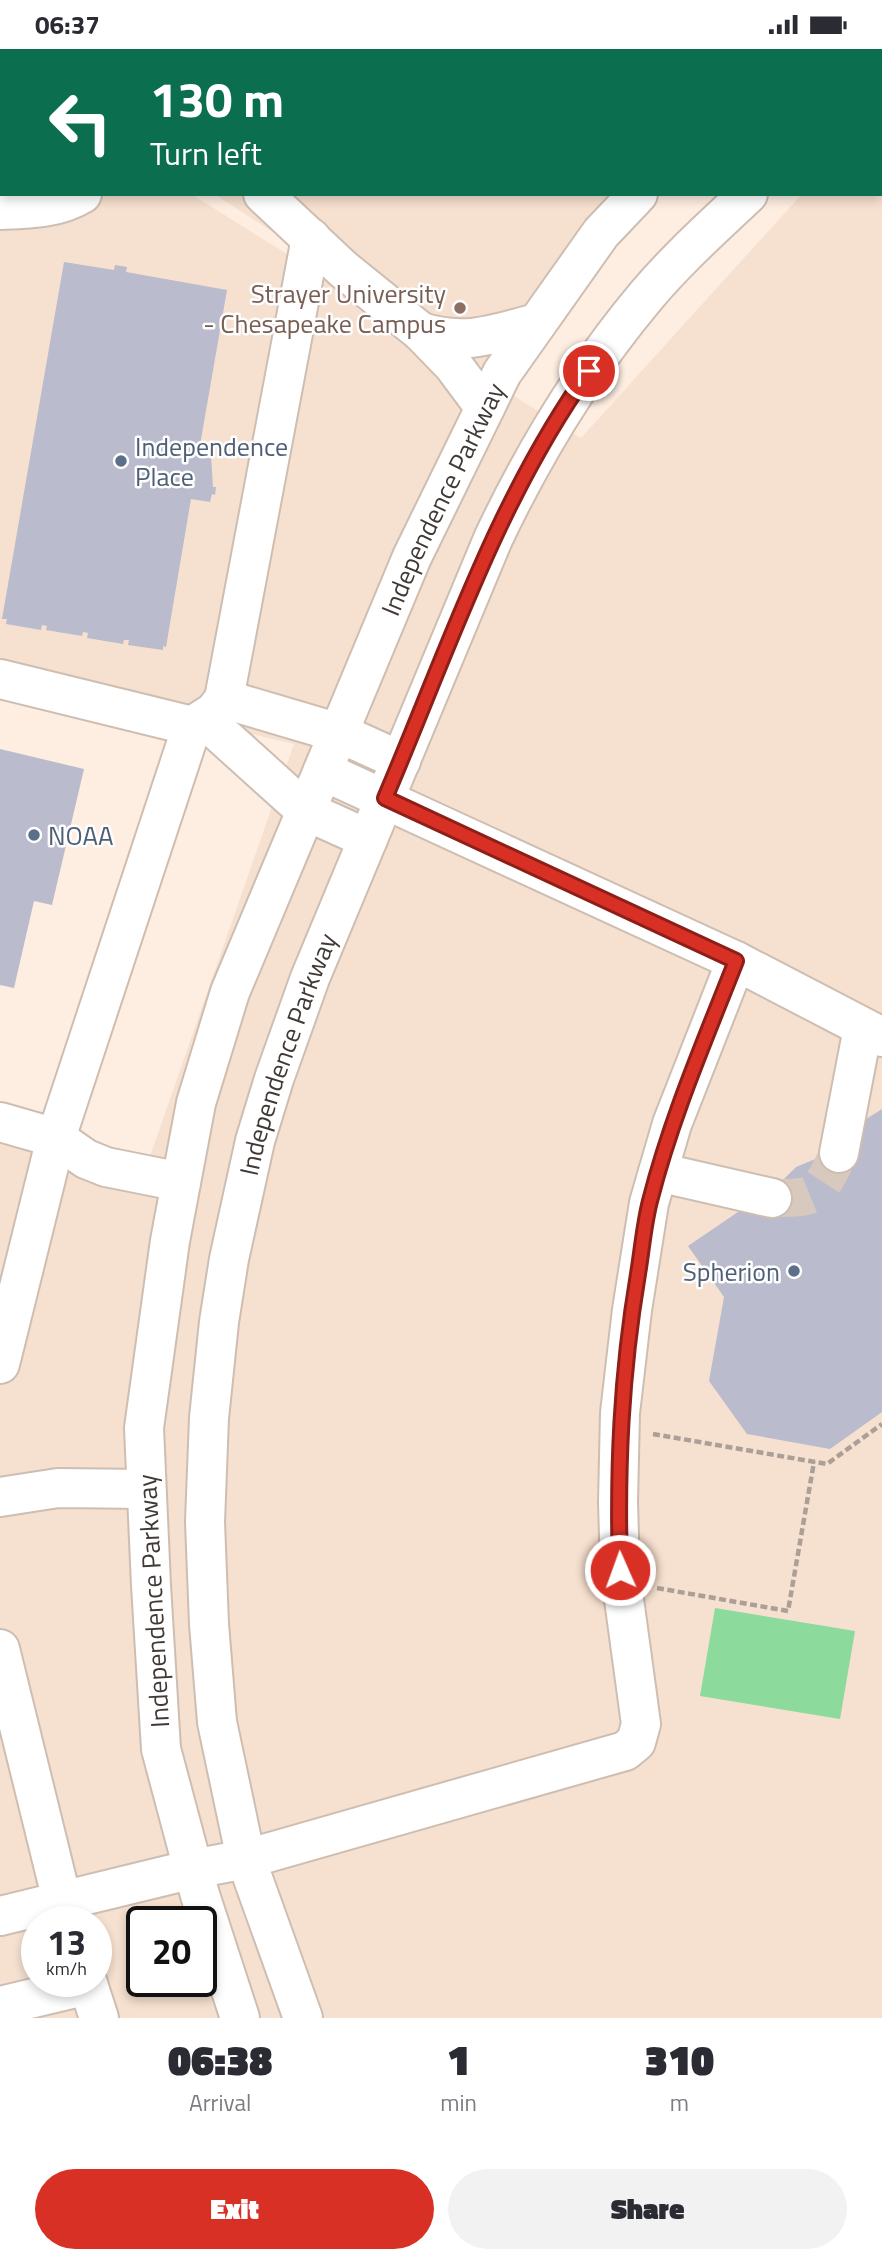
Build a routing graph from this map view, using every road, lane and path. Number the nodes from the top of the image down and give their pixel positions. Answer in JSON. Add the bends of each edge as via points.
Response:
{"nodes":[{"id":1,"x":79,"y":196,"type":"edge"},
{"id":2,"x":636,"y":196,"type":"edge"},
{"id":3,"x":746,"y":196,"type":"edge"},
{"id":4,"x":284,"y":200,"type":"edge"},
{"id":5,"x":0,"y":210,"type":"edge"},
{"id":6,"x":310,"y":239,"type":"junction"},
{"id":7,"x":537,"y":323,"type":"junction"},
{"id":8,"x":421,"y":332,"type":"junction"},
{"id":9,"x":485,"y":408,"type":"junction"},
{"id":10,"x":0,"y":679,"type":"edge"},
{"id":11,"x":207,"y":715,"type":"junction"},
{"id":12,"x":339,"y":733,"type":"junction"},
{"id":13,"x":401,"y":761,"type":"junction"},
{"id":14,"x":323,"y":771,"type":"junction"},
{"id":15,"x":385,"y":798,"type":"junction"},
{"id":16,"x":306,"y":811,"type":"junction"},
{"id":17,"x":368,"y":839,"type":"junction"},
{"id":18,"x":736,"y":961,"type":"junction"},
{"id":19,"x":873,"y":1032,"type":"edge"},
{"id":20,"x":0,"y":1122,"type":"edge"},
{"id":21,"x":55,"y":1138,"type":"junction"},
{"id":22,"x":839,"y":1153,"type":"tunnel mouth"},
{"id":23,"x":658,"y":1172,"type":"junction"},
{"id":24,"x":181,"y":1182,"type":"junction"},
{"id":25,"x":772,"y":1198,"type":"tunnel mouth"},
{"id":26,"x":0,"y":1364,"type":"edge"},
{"id":27,"x":882,"y":1424,"type":"edge"},
{"id":28,"x":620,"y":1429,"type":"junction"},
{"id":29,"x":814,"y":1462,"type":"junction"},
{"id":30,"x":146,"y":1489,"type":"junction"},
{"id":31,"x":0,"y":1497,"type":"edge"},
{"id":32,"x":621,"y":1582,"type":"junction"},
{"id":33,"x":0,"y":1649,"type":"edge"},
{"id":34,"x":246,"y":1859,"type":"junction"},
{"id":35,"x":193,"y":1869,"type":"junction"},
{"id":36,"x":63,"y":1906,"type":"edge"},
{"id":37,"x":82,"y":1906,"type":"edge"},
{"id":38,"x":21,"y":1915,"type":"edge"},
{"id":39,"x":0,"y":1916,"type":"edge"},
{"id":40,"x":74,"y":1997,"type":"edge"},
{"id":41,"x":0,"y":2006,"type":"edge"},
{"id":42,"x":240,"y":2018,"type":"edge"},
{"id":43,"x":303,"y":2018,"type":"edge"}],
"edges":[{"from":1,"to":5,"type":"street","via":[[38,209]]},
{"from":2,"to":7,"type":"street","name":"Independence Parkway","via":[[601,233]]},
{"from":3,"to":13,"type":"street","name":"Independence Parkway","via":[[647,295],[562,410],[513,495]]},
{"from":4,"to":6,"type":"street"},
{"from":6,"to":8,"type":"street"},
{"from":6,"to":11,"type":"street"},
{"from":7,"to":8,"type":"street","via":[[470,340]]},
{"from":7,"to":9,"type":"street","name":"Independence Parkway","via":[[502,373]]},
{"from":8,"to":9,"type":"street"},
{"from":9,"to":12,"type":"street","name":"Independence Parkway","via":[[412,557]]},
{"from":10,"to":11,"type":"street"},
{"from":11,"to":12,"type":"street"},
{"from":11,"to":16,"type":"street"},
{"from":11,"to":21,"type":"street"},
{"from":12,"to":13,"type":"street"},
{"from":12,"to":14,"type":"street","name":"Independence Parkway"},
{"from":13,"to":15,"type":"street","name":"Independence Parkway"},
{"from":14,"to":15,"type":"street"},
{"from":14,"to":16,"type":"street","name":"Independence Parkway"},
{"from":15,"to":17,"type":"street","name":"Independence Parkway"},
{"from":15,"to":18,"type":"street"},
{"from":16,"to":17,"type":"street"},
{"from":16,"to":24,"type":"street","name":"Independence Parkway","via":[[230,992],[196,1103]]},
{"from":17,"to":34,"type":"street","name":"Independence Parkway","via":[[274,1079],[255,1141],[219,1322],[205,1522],[209,1624],[217,1723]]},
{"from":18,"to":19,"type":"street"},
{"from":18,"to":23,"type":"street","via":[[672,1124]]},
{"from":19,"to":22,"type":"street"},
{"from":20,"to":21,"type":"street"},
{"from":21,"to":24,"type":"street","via":[[106,1167]]},
{"from":21,"to":26,"type":"street"},
{"from":23,"to":25,"type":"street"},
{"from":23,"to":28,"type":"street","via":[[632,1310]]},
{"from":24,"to":30,"type":"street","name":"Independence Parkway","via":[[144,1428]]},
{"from":27,"to":29,"type":"path","via":[[827,1464]]},
{"from":28,"to":29,"type":"path"},
{"from":28,"to":32,"type":"street"},
{"from":29,"to":32,"type":"path","via":[[788,1611]]},
{"from":30,"to":31,"type":"street","via":[[58,1488]]},
{"from":30,"to":35,"type":"street","name":"Independence Parkway","via":[[161,1749]]},
{"from":32,"to":34,"type":"street","via":[[641,1724],[636,1742],[625,1751]]},
{"from":33,"to":36,"type":"street"},
{"from":34,"to":35,"type":"street"},
{"from":34,"to":43,"type":"street","name":"Independence Parkway"},
{"from":35,"to":37,"type":"street"},
{"from":35,"to":42,"type":"street","name":"Independence Parkway"},
{"from":38,"to":39,"type":"street"},
{"from":40,"to":41,"type":"street"}]}
